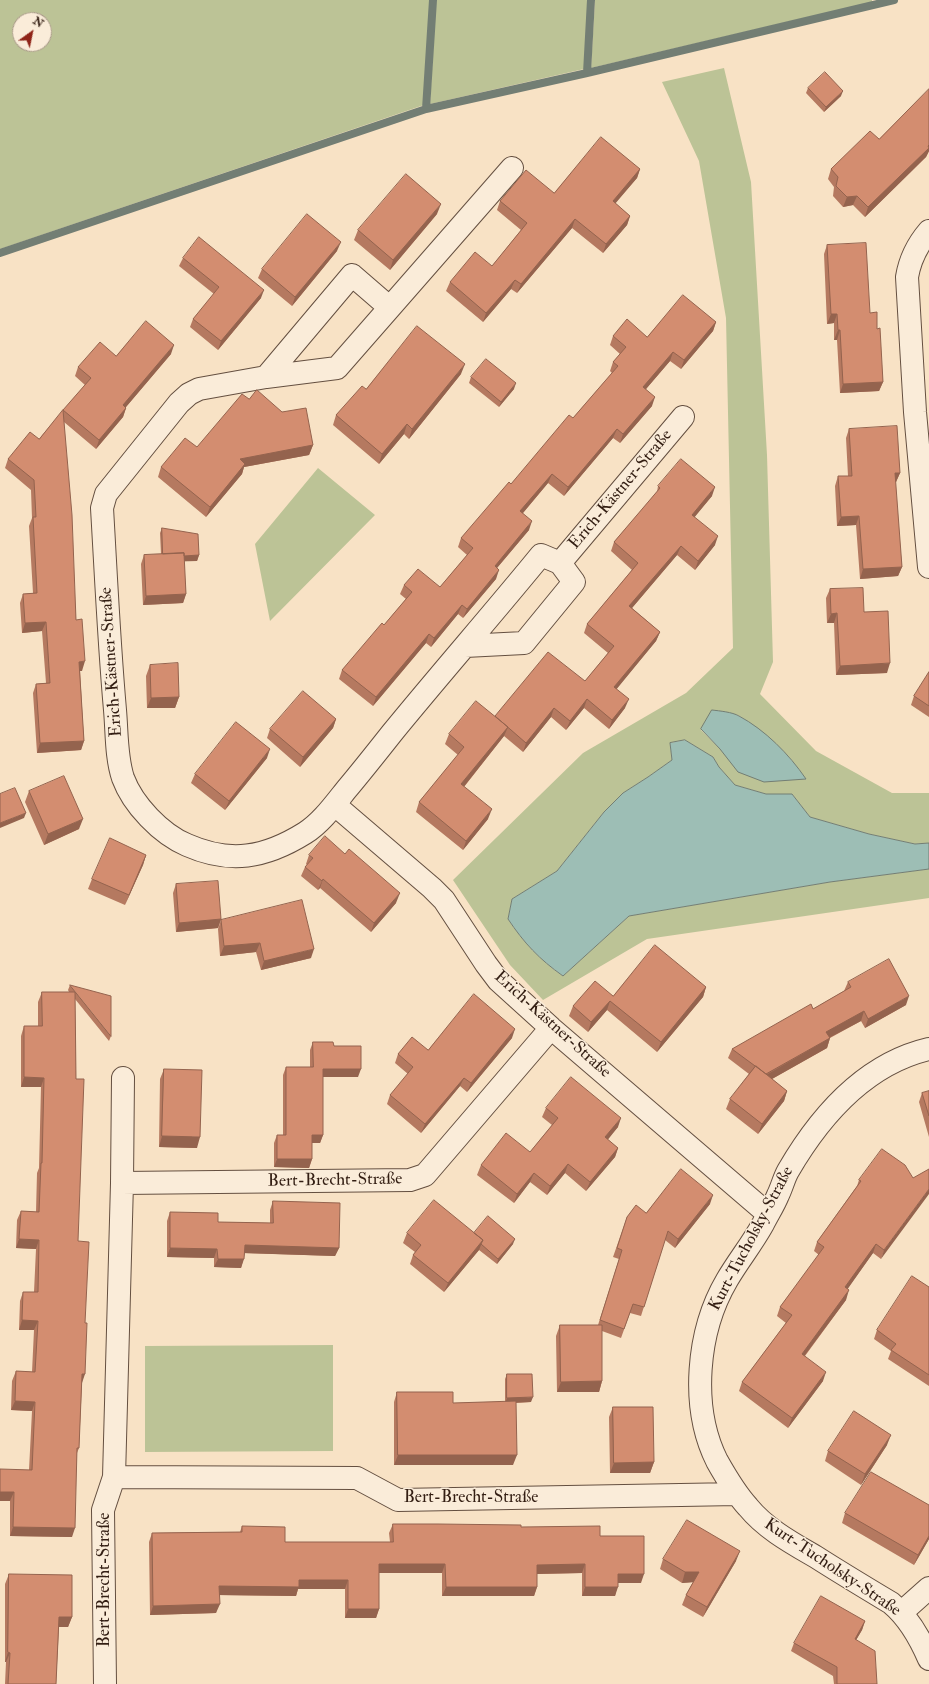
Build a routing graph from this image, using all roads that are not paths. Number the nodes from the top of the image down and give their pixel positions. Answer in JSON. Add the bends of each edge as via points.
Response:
{"nodes":[{"id":1,"x":512,"y":168,"type":"dead end"},
{"id":2,"x":929,"y":231,"type":"edge"},
{"id":3,"x":389,"y":307,"type":"junction"},
{"id":4,"x":266,"y":377,"type":"junction"},
{"id":5,"x":683,"y":417,"type":"dead end"},
{"id":6,"x":560,"y":563,"type":"junction"},
{"id":7,"x":929,"y":567,"type":"edge"},
{"id":8,"x":466,"y":646,"type":"junction"},
{"id":9,"x":335,"y":805,"type":"junction"},
{"id":10,"x":551,"y":1028,"type":"junction"},
{"id":11,"x":929,"y":1049,"type":"edge"},
{"id":12,"x":123,"y":1078,"type":"dead end"},
{"id":13,"x":122,"y":1183,"type":"junction"},
{"id":14,"x":768,"y":1214,"type":"junction"},
{"id":15,"x":114,"y":1477,"type":"junction"},
{"id":16,"x":737,"y":1494,"type":"junction"},
{"id":17,"x":929,"y":1588,"type":"edge"},
{"id":18,"x":902,"y":1612,"type":"junction"},
{"id":19,"x":929,"y":1659,"type":"edge"},
{"id":20,"x":105,"y":1684,"type":"edge"}],
"edges":[{"from":1,"to":3,"type":"street","name":"Erich-Kästner-Straße"},
{"from":2,"to":7,"type":"street","via":[[916,249],[909,264],[907,277],[915,412]]},
{"from":3,"to":4,"type":"street","name":"Erich-Kästner-Straße","via":[[337,368]]},
{"from":3,"to":4,"type":"street","via":[[352,275]]},
{"from":4,"to":9,"type":"street","name":"Erich-Kästner-Straße","via":[[199,389],[189,394],[106,494],[102,508],[120,763],[123,779],[134,797],[144,812],[162,829],[178,841],[200,851],[220,856],[260,854],[279,848],[307,832]]},
{"from":5,"to":6,"type":"street","name":"Erich-Kästner-Straße"},
{"from":6,"to":8,"type":"street","name":"Erich-Kästner-Straße","via":[[541,555]]},
{"from":6,"to":8,"type":"street","name":"Erich-Kästner-Straße","via":[[574,582],[524,643]]},
{"from":8,"to":9,"type":"street","name":"Erich-Kästner-Straße"},
{"from":9,"to":10,"type":"street","name":"Erich-Kästner-Straße","via":[[444,900],[498,980]]},
{"from":10,"to":13,"type":"street","name":"Bert-Brecht-Straße","via":[[425,1175],[420,1177],[410,1180],[360,1182]]},
{"from":10,"to":14,"type":"street","name":"Erich-Kästner-Straße"},
{"from":11,"to":14,"type":"street","name":"Kurt-Tucholsky-Straße","via":[[895,1061],[870,1074],[845,1097],[794,1161]]},
{"from":12,"to":13,"type":"street","name":"Bert-Brecht-Straße"},
{"from":13,"to":15,"type":"street","name":"Bert-Brecht-Straße"},
{"from":14,"to":16,"type":"street","name":"Kurt-Tucholsky-Straße","via":[[726,1281],[714,1307],[708,1324],[701,1366],[700,1389],[710,1445]]},
{"from":15,"to":16,"type":"street","name":"Bert-Brecht-Straße","via":[[357,1478],[398,1500]]},
{"from":15,"to":20,"type":"street","name":"Bert-Brecht-Straße","via":[[103,1510]]},
{"from":16,"to":18,"type":"street","name":"Kurt-Tucholsky-Straße","via":[[761,1520],[786,1539]]},
{"from":17,"to":18,"type":"street"},
{"from":18,"to":19,"type":"street","name":"Kurt-Tucholsky-Straße"}]}
